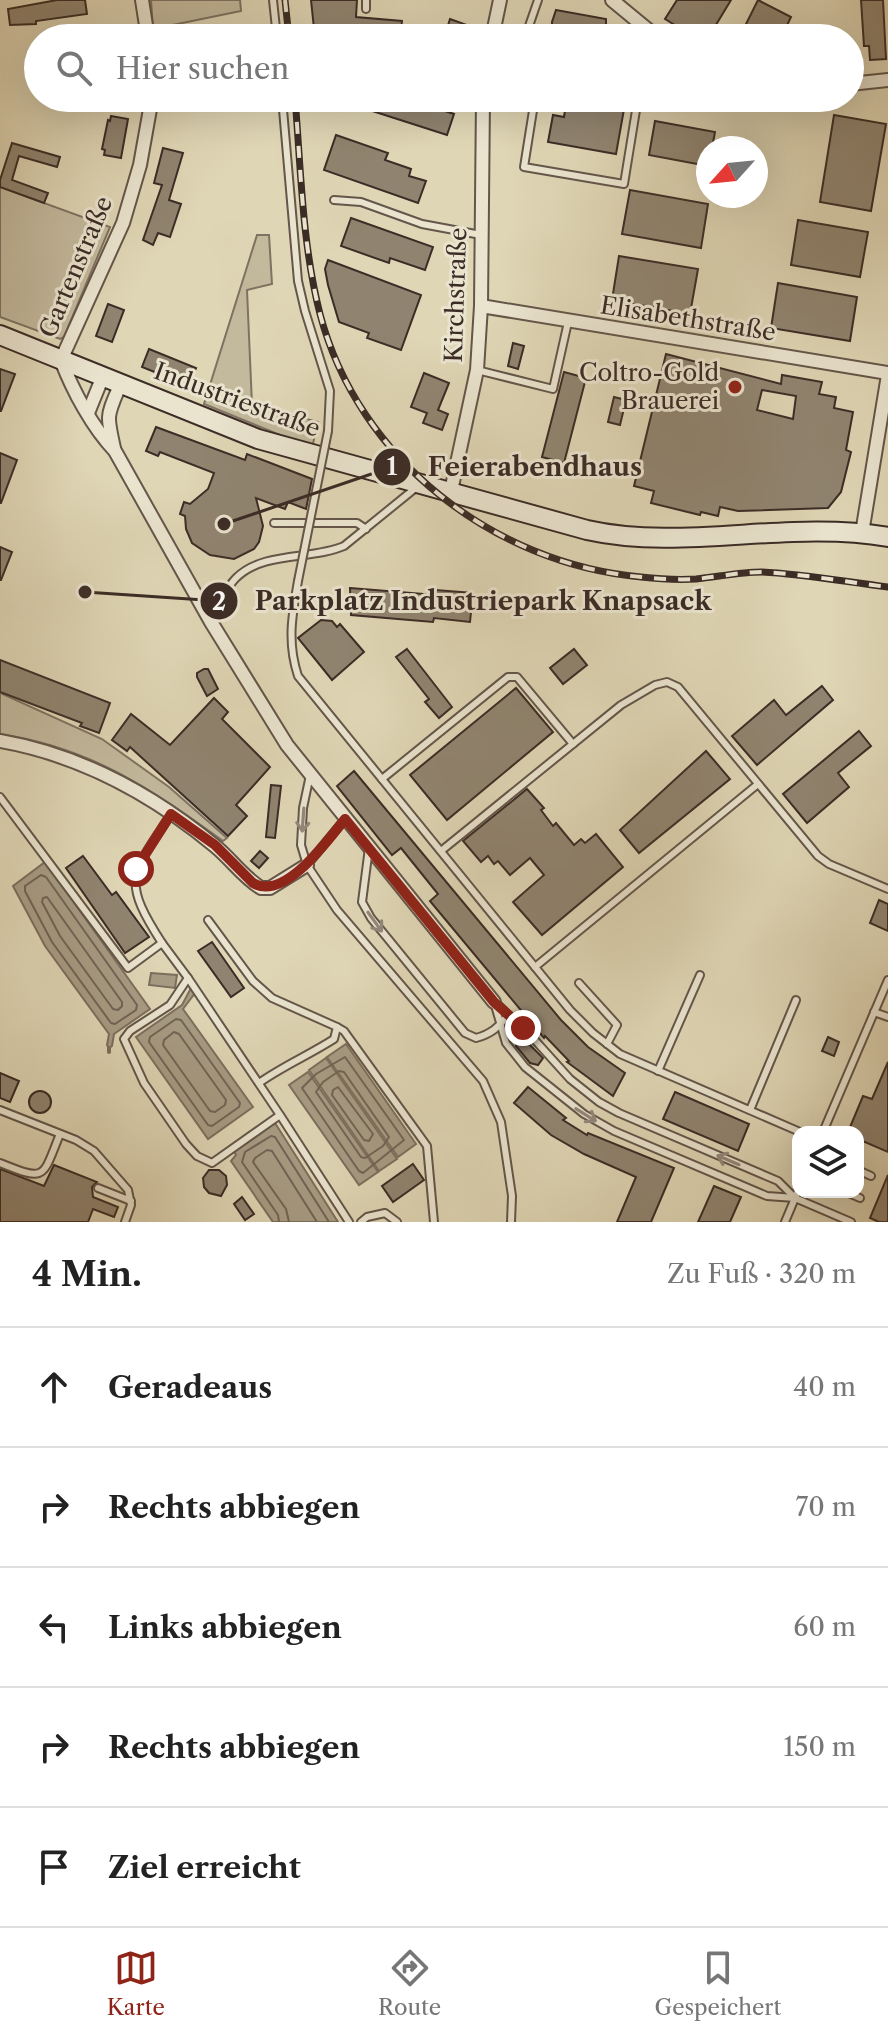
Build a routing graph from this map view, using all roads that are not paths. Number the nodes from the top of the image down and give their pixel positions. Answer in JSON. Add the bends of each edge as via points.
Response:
{"nodes":[{"id":1,"x":142,"y":0,"type":"edge"},
{"id":2,"x":273,"y":0,"type":"edge"},
{"id":3,"x":366,"y":0,"type":"edge"},
{"id":4,"x":500,"y":0,"type":"edge"},
{"id":5,"x":538,"y":0,"type":"edge"},
{"id":6,"x":612,"y":0,"type":"edge"},
{"id":7,"x":366,"y":9,"type":"dead end"},
{"id":8,"x":146,"y":24,"type":"edge"},
{"id":9,"x":276,"y":24,"type":"edge"},
{"id":10,"x":495,"y":24,"type":"edge"},
{"id":11,"x":530,"y":24,"type":"edge"},
{"id":12,"x":641,"y":24,"type":"edge"},
{"id":13,"x":888,"y":80,"type":"edge"},
{"id":14,"x":864,"y":83,"type":"edge"},
{"id":15,"x":149,"y":112,"type":"edge"},
{"id":16,"x":283,"y":112,"type":"edge"},
{"id":17,"x":483,"y":112,"type":"edge"},
{"id":18,"x":533,"y":112,"type":"edge"},
{"id":19,"x":636,"y":112,"type":"edge"},
{"id":20,"x":334,"y":200,"type":"dead end"},
{"id":21,"x":481,"y":235,"type":"junction"},
{"id":22,"x":481,"y":306,"type":"junction"},
{"id":23,"x":568,"y":322,"type":"junction"},
{"id":24,"x":0,"y":335,"type":"edge"},
{"id":25,"x":61,"y":360,"type":"junction"},
{"id":26,"x":477,"y":370,"type":"junction"},
{"id":27,"x":888,"y":374,"type":"edge"},
{"id":28,"x":112,"y":379,"type":"junction"},
{"id":29,"x":88,"y":413,"type":"junction"},
{"id":30,"x":115,"y":451,"type":"junction"},
{"id":31,"x":421,"y":484,"type":"junction"},
{"id":32,"x":451,"y":491,"type":"junction"},
{"id":33,"x":274,"y":523,"type":"dead end"},
{"id":34,"x":366,"y":529,"type":"junction"},
{"id":35,"x":862,"y":533,"type":"junction"},
{"id":36,"x":888,"y":537,"type":"edge"},
{"id":37,"x":211,"y":622,"type":"junction"},
{"id":38,"x":0,"y":741,"type":"edge"},
{"id":39,"x":573,"y":744,"type":"junction"},
{"id":40,"x":310,"y":775,"type":"junction"},
{"id":41,"x":382,"y":779,"type":"junction"},
{"id":42,"x":758,"y":784,"type":"junction"},
{"id":43,"x":0,"y":797,"type":"edge"},
{"id":44,"x":171,"y":814,"type":"junction"},
{"id":45,"x":345,"y":819,"type":"junction"},
{"id":46,"x":369,"y":848,"type":"junction"},
{"id":47,"x":441,"y":851,"type":"junction"},
{"id":48,"x":307,"y":865,"type":"junction"},
{"id":49,"x":888,"y":889,"type":"edge"},
{"id":50,"x":208,"y":920,"type":"dead end"},
{"id":51,"x":162,"y":943,"type":"junction"},
{"id":52,"x":535,"y":967,"type":"junction"},
{"id":53,"x":700,"y":975,"type":"dead end"},
{"id":54,"x":188,"y":978,"type":"junction"},
{"id":55,"x":888,"y":980,"type":"edge"},
{"id":56,"x":579,"y":983,"type":"dead end"},
{"id":57,"x":796,"y":1000,"type":"dead end"},
{"id":58,"x":494,"y":1002,"type":"junction"},
{"id":59,"x":874,"y":1012,"type":"junction"},
{"id":60,"x":508,"y":1015,"type":"junction"},
{"id":61,"x":888,"y":1017,"type":"edge"},
{"id":62,"x":337,"y":1027,"type":"junction"},
{"id":63,"x":499,"y":1027,"type":"junction"},
{"id":64,"x":607,"y":1044,"type":"junction"},
{"id":65,"x":658,"y":1071,"type":"junction"},
{"id":66,"x":259,"y":1083,"type":"junction"},
{"id":67,"x":0,"y":1110,"type":"edge"},
{"id":68,"x":750,"y":1110,"type":"junction"},
{"id":69,"x":280,"y":1115,"type":"junction"},
{"id":70,"x":29,"y":1121,"type":"junction"},
{"id":71,"x":826,"y":1126,"type":"edge"},
{"id":72,"x":792,"y":1128,"type":"edge"},
{"id":73,"x":25,"y":1132,"type":"dead end"},
{"id":74,"x":60,"y":1134,"type":"junction"},
{"id":75,"x":4,"y":1162,"type":"edge"},
{"id":76,"x":864,"y":1173,"type":"edge"},
{"id":77,"x":871,"y":1176,"type":"dead end"},
{"id":78,"x":98,"y":1188,"type":"dead end"},
{"id":79,"x":792,"y":1191,"type":"edge"},
{"id":80,"x":792,"y":1194,"type":"edge"},
{"id":81,"x":795,"y":1198,"type":"edge"},
{"id":82,"x":805,"y":1198,"type":"edge"},
{"id":83,"x":131,"y":1201,"type":"junction"},
{"id":84,"x":125,"y":1222,"type":"edge"},
{"id":85,"x":349,"y":1222,"type":"edge"},
{"id":86,"x":361,"y":1222,"type":"edge"},
{"id":87,"x":397,"y":1222,"type":"edge"},
{"id":88,"x":434,"y":1222,"type":"edge"},
{"id":89,"x":511,"y":1222,"type":"edge"},
{"id":90,"x":785,"y":1222,"type":"edge"},
{"id":91,"x":851,"y":1222,"type":"edge"}],
"edges":[{"from":1,"to":8,"type":"street"},
{"from":2,"to":9,"type":"lane"},
{"from":3,"to":7,"type":"lane"},
{"from":4,"to":10,"type":"street"},
{"from":5,"to":11,"type":"lane"},
{"from":6,"to":12,"type":"street"},
{"from":13,"to":14,"type":"street"},
{"from":15,"to":25,"type":"street","name":"Gartenstraße","via":[[123,223]]},
{"from":16,"to":41,"type":"lane","bridge":true,"via":[[298,281],[330,391],[328,431],[289,631],[291,657],[298,676]]},
{"from":17,"to":21,"type":"street","name":"Kirchstraße"},
{"from":18,"to":19,"type":"lane","via":[[524,167],[624,184]]},
{"from":20,"to":21,"type":"lane","via":[[361,202],[422,224]]},
{"from":21,"to":22,"type":"street","name":"Kirchstraße"},
{"from":22,"to":23,"type":"street","name":"Elisabethstraße"},
{"from":22,"to":26,"type":"street","name":"Kirchstraße"},
{"from":23,"to":26,"type":"lane","via":[[553,389]]},
{"from":23,"to":27,"type":"street","name":"Elisabethstraße"},
{"from":24,"to":25,"type":"main road","name":"Industriestraße"},
{"from":25,"to":28,"type":"main road","name":"Industriestraße"},
{"from":25,"to":29,"type":"street"},
{"from":26,"to":32,"type":"street","name":"Kirchstraße"},
{"from":27,"to":35,"type":"street"},
{"from":28,"to":29,"type":"street"},
{"from":28,"to":30,"type":"street","via":[[107,423]]},
{"from":28,"to":31,"type":"main road","name":"Industriestraße","via":[[258,439]]},
{"from":29,"to":30,"type":"street"},
{"from":30,"to":37,"type":"street"},
{"from":31,"to":32,"type":"main road","name":"Industriestraße"},
{"from":31,"to":34,"type":"lane"},
{"from":32,"to":35,"type":"main road","name":"Industriestraße","via":[[623,537]]},
{"from":33,"to":34,"type":"lane","via":[[357,523]]},
{"from":34,"to":37,"type":"lane","via":[[331,552],[248,570],[235,580]]},
{"from":35,"to":36,"type":"main road","name":"Industriestraße"},
{"from":37,"to":40,"type":"street"},
{"from":38,"to":44,"type":"street","via":[[55,754],[114,778]]},
{"from":39,"to":41,"type":"lane","via":[[517,677],[508,677]]},
{"from":39,"to":42,"type":"lane","via":[[621,705],[667,682],[678,687]]},
{"from":39,"to":47,"type":"lane"},
{"from":40,"to":45,"type":"street"},
{"from":40,"to":48,"type":"lane","one_way":true,"via":[[301,845]]},
{"from":41,"to":47,"type":"lane"},
{"from":42,"to":49,"type":"lane","via":[[818,856]]},
{"from":42,"to":52,"type":"lane"},
{"from":43,"to":51,"type":"lane","via":[[128,968]]},
{"from":44,"to":48,"type":"street","via":[[261,888],[270,888]]},
{"from":44,"to":51,"type":"lane","via":[[134,880]]},
{"from":45,"to":46,"type":"street"},
{"from":45,"to":48,"type":"lane"},
{"from":46,"to":58,"type":"street"},
{"from":46,"to":63,"type":"lane","one_way":true,"via":[[362,902],[371,918],[465,1033],[476,1038]]},
{"from":47,"to":52,"type":"lane"},
{"from":48,"to":89,"type":"lane","via":[[337,910],[483,1081],[501,1122]]},
{"from":50,"to":62,"type":"lane","via":[[272,998]]},
{"from":51,"to":54,"type":"lane"},
{"from":52,"to":64,"type":"lane"},
{"from":53,"to":65,"type":"lane"},
{"from":54,"to":66,"type":"lane"},
{"from":54,"to":69,"type":"lane","via":[[170,1005],[124,1039],[144,1083],[186,1144],[212,1163]]},
{"from":55,"to":59,"type":"lane"},
{"from":56,"to":64,"type":"lane","via":[[617,1025]]},
{"from":57,"to":68,"type":"lane"},
{"from":58,"to":60,"type":"lane"},
{"from":58,"to":63,"type":"lane"},
{"from":59,"to":61,"type":"lane"},
{"from":59,"to":71,"type":"lane"},
{"from":60,"to":63,"type":"lane"},
{"from":79,"to":60,"type":"lane","one_way":true,"via":[[599,1102]]},
{"from":62,"to":66,"type":"lane","via":[[334,1039]]},
{"from":62,"to":88,"type":"lane","via":[[427,1146]]},
{"from":63,"to":80,"type":"lane","one_way":true,"via":[[525,1067],[604,1125],[767,1196]]},
{"from":64,"to":65,"type":"lane"},
{"from":65,"to":68,"type":"lane"},
{"from":66,"to":69,"type":"lane"},
{"from":67,"to":70,"type":"lane"},
{"from":68,"to":72,"type":"lane"},
{"from":69,"to":85,"type":"lane"},
{"from":70,"to":73,"type":"lane"},
{"from":70,"to":74,"type":"lane"},
{"from":74,"to":75,"type":"lane","via":[[39,1175]]},
{"from":74,"to":83,"type":"lane","via":[[94,1151],[124,1184]]},
{"from":76,"to":77,"type":"lane"},
{"from":78,"to":83,"type":"lane"},
{"from":81,"to":90,"type":"lane"},
{"from":82,"to":91,"type":"lane"},
{"from":83,"to":84,"type":"lane"},
{"from":86,"to":87,"type":"lane","via":[[385,1213]]}]}
